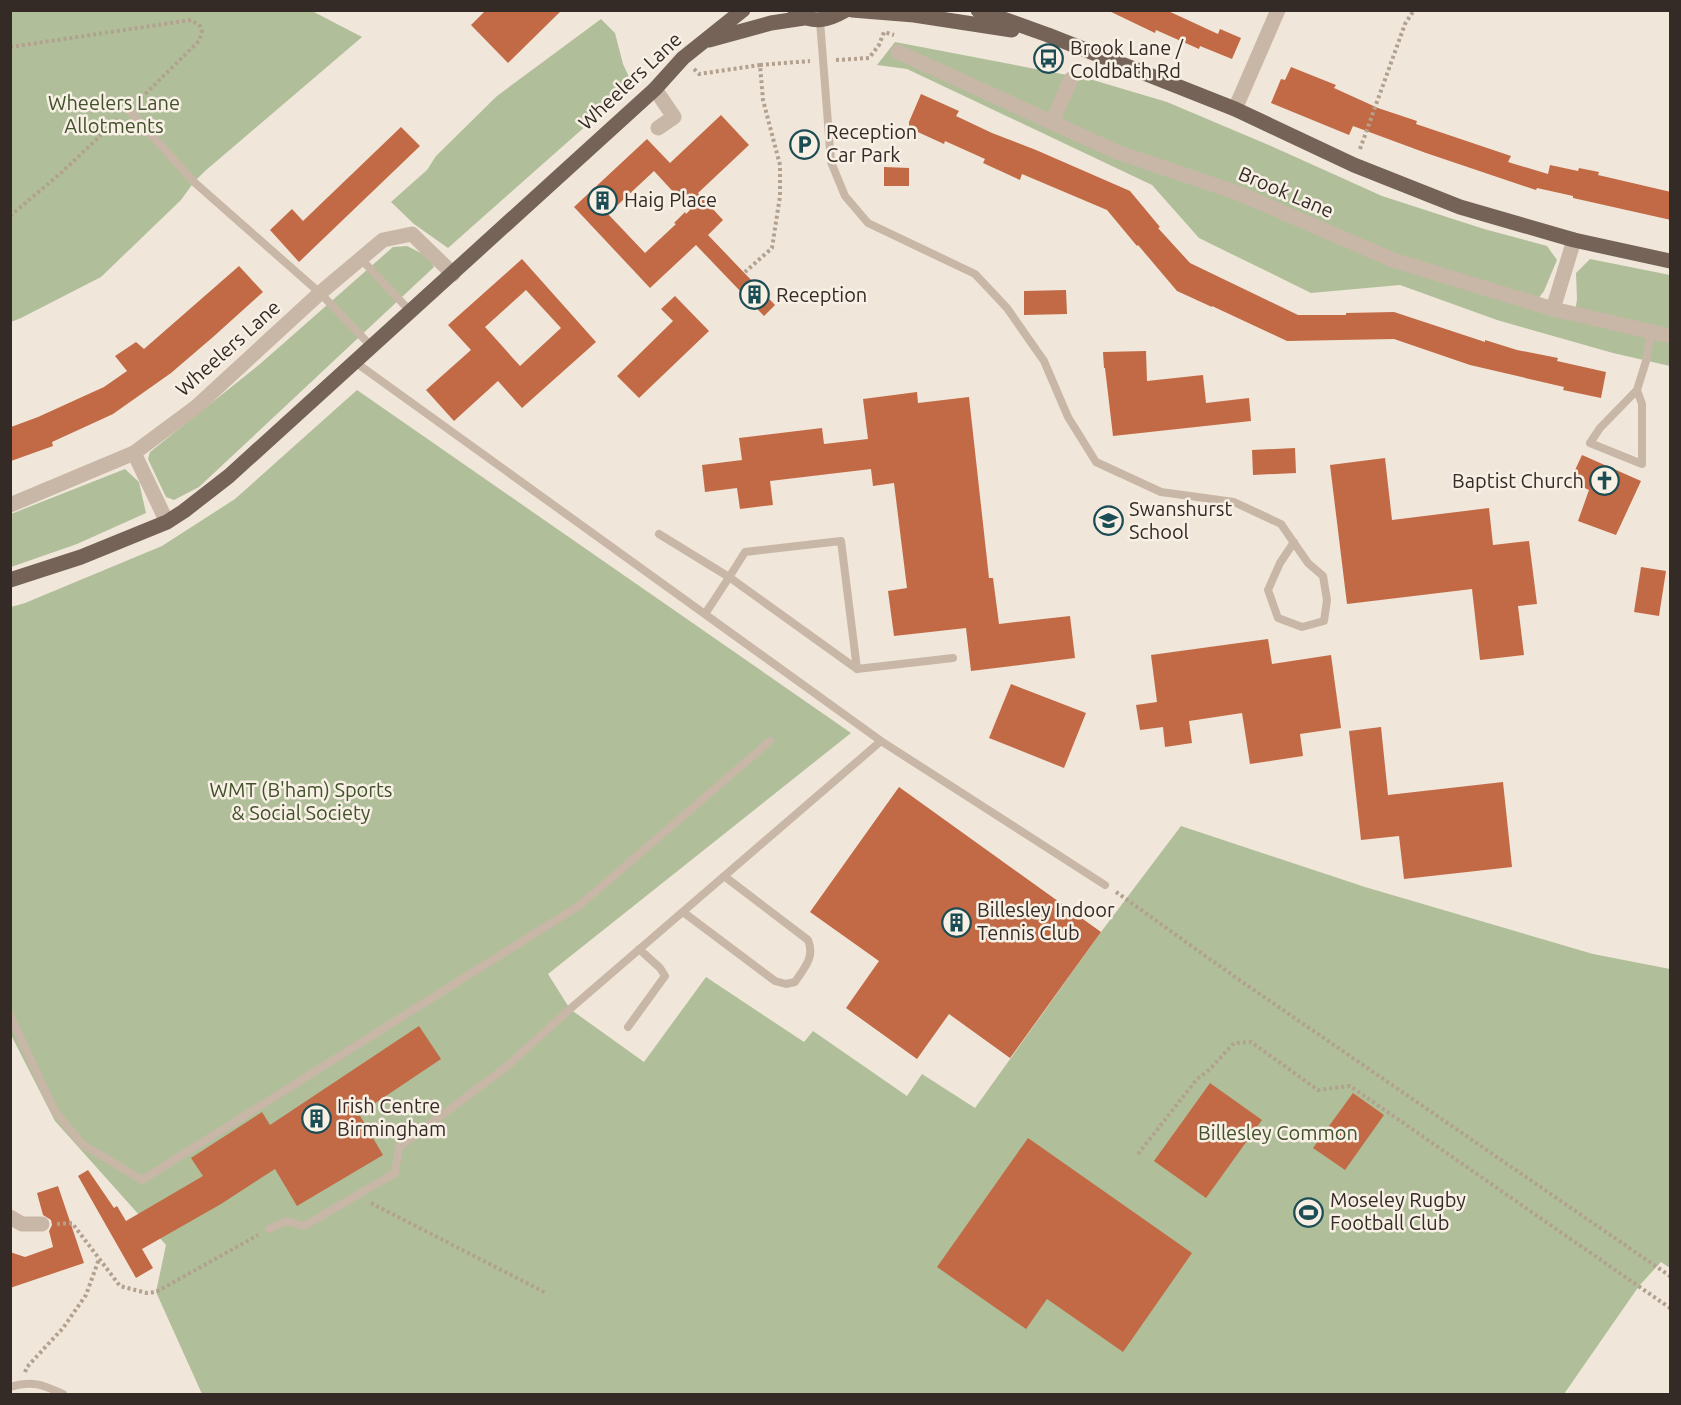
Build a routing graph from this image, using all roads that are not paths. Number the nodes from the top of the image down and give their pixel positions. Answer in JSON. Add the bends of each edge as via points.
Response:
{"nodes":[{"id":1,"x":743,"y":10,"type":"edge"},
{"id":2,"x":790,"y":10,"type":"edge"},
{"id":3,"x":846,"y":10,"type":"edge"},
{"id":4,"x":852,"y":10,"type":"edge"},
{"id":5,"x":978,"y":10,"type":"edge"},
{"id":6,"x":1278,"y":10,"type":"edge"},
{"id":7,"x":812,"y":19,"type":"junction"},
{"id":8,"x":1048,"y":35,"type":"junction"},
{"id":9,"x":703,"y":41,"type":"junction"},
{"id":10,"x":898,"y":52,"type":"dead end"},
{"id":11,"x":1071,"y":79,"type":"dead end"},
{"id":12,"x":655,"y":89,"type":"junction"},
{"id":13,"x":1235,"y":109,"type":"junction"},
{"id":14,"x":129,"y":110,"type":"road end"},
{"id":15,"x":1052,"y":122,"type":"junction"},
{"id":16,"x":658,"y":128,"type":"dead end"},
{"id":17,"x":1575,"y":240,"type":"junction"},
{"id":18,"x":361,"y":259,"type":"junction"},
{"id":19,"x":1671,"y":261,"type":"edge"},
{"id":20,"x":453,"y":274,"type":"junction"},
{"id":21,"x":320,"y":293,"type":"junction"},
{"id":22,"x":1553,"y":309,"type":"junction"},
{"id":23,"x":411,"y":312,"type":"junction"},
{"id":24,"x":1651,"y":332,"type":"junction"},
{"id":25,"x":1671,"y":336,"type":"edge"},
{"id":26,"x":372,"y":347,"type":"junction"},
{"id":27,"x":356,"y":362,"type":"junction"},
{"id":28,"x":1637,"y":390,"type":"junction"},
{"id":29,"x":134,"y":453,"type":"junction"},
{"id":30,"x":10,"y":505,"type":"edge"},
{"id":31,"x":167,"y":522,"type":"junction"},
{"id":32,"x":659,"y":534,"type":"dead end"},
{"id":33,"x":1294,"y":542,"type":"junction"},
{"id":34,"x":729,"y":577,"type":"junction"},
{"id":35,"x":10,"y":580,"type":"edge"},
{"id":36,"x":705,"y":614,"type":"junction"},
{"id":37,"x":953,"y":658,"type":"dead end"},
{"id":38,"x":857,"y":669,"type":"junction"},
{"id":39,"x":770,"y":741,"type":"dead end"},
{"id":40,"x":881,"y":741,"type":"junction"},
{"id":41,"x":724,"y":876,"type":"junction"},
{"id":42,"x":1105,"y":885,"type":"road end"},
{"id":43,"x":683,"y":912,"type":"junction"},
{"id":44,"x":639,"y":950,"type":"junction"},
{"id":45,"x":10,"y":1015,"type":"edge"},
{"id":46,"x":628,"y":1028,"type":"dead end"},
{"id":47,"x":10,"y":1217,"type":"edge"},
{"id":48,"x":42,"y":1224,"type":"road end"},
{"id":49,"x":269,"y":1229,"type":"road end"},
{"id":50,"x":10,"y":1387,"type":"edge"},
{"id":51,"x":63,"y":1395,"type":"edge"}],
"edges":[{"from":1,"to":9,"type":"main road","name":"Wheelers Lane"},
{"from":2,"to":7,"type":"main road"},
{"from":3,"to":7,"type":"main road","name":"Wheelers Lane","via":[[830,18]]},
{"from":4,"to":8,"type":"main road"},
{"from":5,"to":8,"type":"main road"},
{"from":6,"to":13,"type":"street"},
{"from":7,"to":9,"type":"main road","name":"Wheelers Lane","via":[[771,24]]},
{"from":7,"to":33,"type":"lane","via":[[823,60],[831,162],[845,196],[868,223],[975,274],[1007,308],[1044,361],[1068,417],[1096,462],[1161,492],[1234,502],[1281,524]]},
{"from":8,"to":13,"type":"main road"},
{"from":9,"to":12,"type":"main road","name":"Wheelers Lane"},
{"from":10,"to":15,"type":"street","name":"Brook Lane"},
{"from":11,"to":15,"type":"street"},
{"from":12,"to":16,"type":"street","via":[[674,117]]},
{"from":12,"to":20,"type":"main road","name":"Wheelers Lane"},
{"from":13,"to":17,"type":"main road","via":[[1354,165],[1460,207]]},
{"from":14,"to":21,"type":"lane","via":[[194,182]]},
{"from":15,"to":22,"type":"street","name":"Brook Lane","via":[[1117,152],[1238,193],[1394,260]]},
{"from":17,"to":19,"type":"main road"},
{"from":17,"to":22,"type":"street"},
{"from":18,"to":20,"type":"street","name":"Wheelers Lane","via":[[383,240],[412,234]]},
{"from":18,"to":21,"type":"street","name":"Wheelers Lane"},
{"from":18,"to":23,"type":"lane"},
{"from":20,"to":23,"type":"main road","name":"Wheelers Lane"},
{"from":21,"to":26,"type":"lane"},
{"from":21,"to":29,"type":"street","name":"Wheelers Lane","via":[[196,406]]},
{"from":22,"to":24,"type":"street","name":"Brook Lane"},
{"from":23,"to":26,"type":"main road","name":"Wheelers Lane"},
{"from":24,"to":25,"type":"street","name":"Brook Lane"},
{"from":24,"to":28,"type":"lane"},
{"from":26,"to":27,"type":"main road","name":"Wheelers Lane"},
{"from":27,"to":31,"type":"main road","name":"Wheelers Lane","via":[[230,476]]},
{"from":27,"to":36,"type":"lane"},
{"from":28,"to":28,"type":"lane","via":[[1599,428],[1590,443],[1642,464],[1642,404]]},
{"from":29,"to":30,"type":"street","name":"Wheelers Lane"},
{"from":29,"to":31,"type":"street"},
{"from":31,"to":35,"type":"main road","name":"Wheelers Lane"},
{"from":32,"to":34,"type":"lane"},
{"from":33,"to":33,"type":"lane","via":[[1323,576],[1327,600],[1324,621],[1302,627],[1278,618],[1268,590]]},
{"from":34,"to":36,"type":"lane"},
{"from":34,"to":38,"type":"lane"},
{"from":34,"to":38,"type":"lane","via":[[745,552],[841,541]]},
{"from":36,"to":40,"type":"lane"},
{"from":37,"to":38,"type":"lane"},
{"from":39,"to":45,"type":"lane","via":[[580,905],[142,1180],[82,1144],[54,1110]]},
{"from":40,"to":41,"type":"lane"},
{"from":40,"to":42,"type":"lane"},
{"from":41,"to":43,"type":"lane"},
{"from":41,"to":43,"type":"lane","via":[[808,940],[810,958],[795,982],[775,981]]},
{"from":43,"to":44,"type":"lane"},
{"from":44,"to":46,"type":"lane","via":[[665,976]]},
{"from":44,"to":49,"type":"lane","via":[[505,1068],[399,1147],[395,1173],[304,1226],[286,1221]]},
{"from":47,"to":48,"type":"street","via":[[22,1224]]},
{"from":50,"to":51,"type":"lane","via":[[41,1384]]}]}
